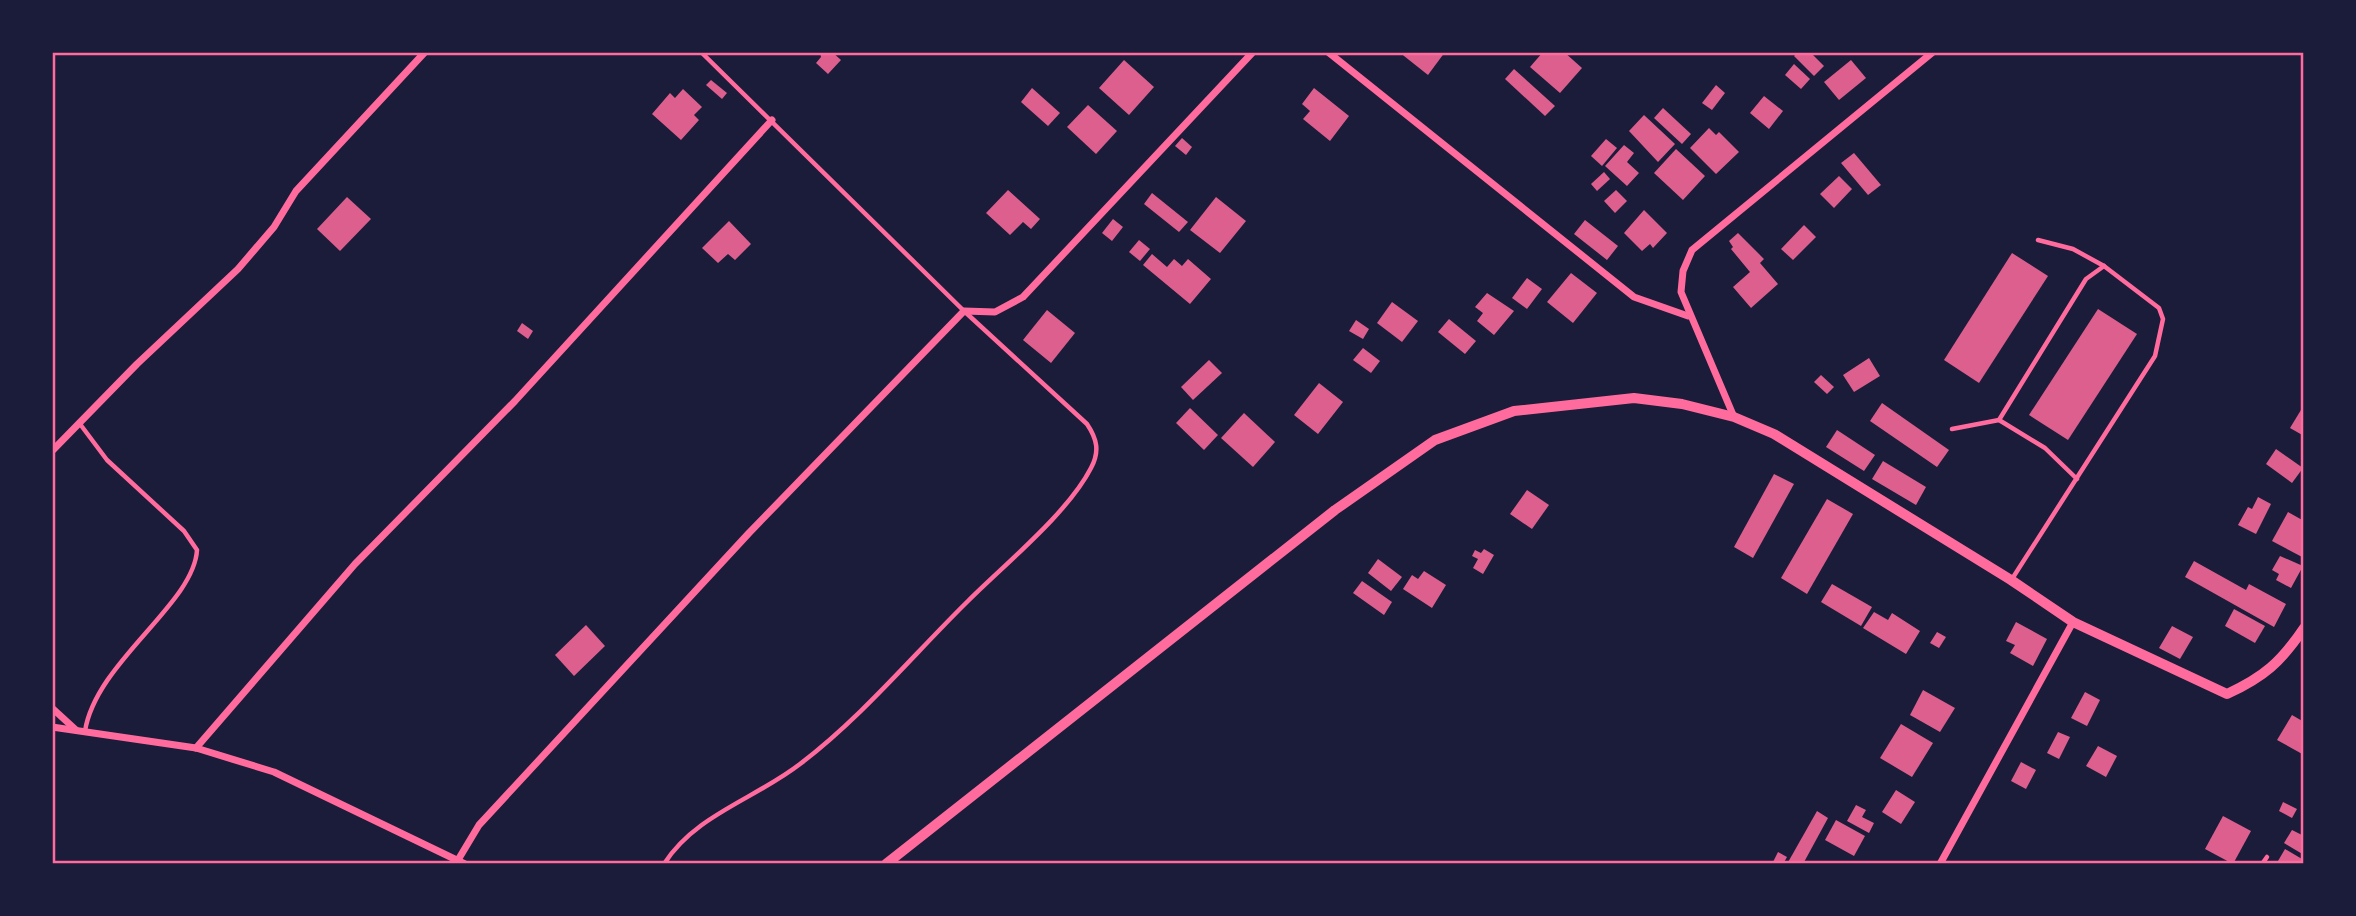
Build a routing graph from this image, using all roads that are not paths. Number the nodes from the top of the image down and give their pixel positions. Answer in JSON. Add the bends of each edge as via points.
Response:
{"nodes":[{"id":1,"x":425,"y":52,"type":"edge"},
{"id":2,"x":701,"y":52,"type":"edge"},
{"id":3,"x":1253,"y":52,"type":"edge"},
{"id":4,"x":1328,"y":52,"type":"edge"},
{"id":5,"x":1933,"y":52,"type":"edge"},
{"id":6,"x":772,"y":120,"type":"junction"},
{"id":7,"x":2038,"y":240,"type":"dead end"},
{"id":8,"x":2104,"y":266,"type":"junction"},
{"id":9,"x":964,"y":311,"type":"junction"},
{"id":10,"x":1688,"y":316,"type":"junction"},
{"id":11,"x":1734,"y":417,"type":"junction"},
{"id":12,"x":1999,"y":420,"type":"junction"},
{"id":13,"x":80,"y":424,"type":"junction"},
{"id":14,"x":1952,"y":429,"type":"dead end"},
{"id":15,"x":52,"y":451,"type":"edge"},
{"id":16,"x":2077,"y":479,"type":"junction"},
{"id":17,"x":2011,"y":580,"type":"junction"},
{"id":18,"x":2073,"y":622,"type":"junction"},
{"id":19,"x":2304,"y":628,"type":"edge"},
{"id":20,"x":52,"y":708,"type":"edge"},
{"id":21,"x":52,"y":727,"type":"edge"},
{"id":22,"x":81,"y":731,"type":"junction"},
{"id":23,"x":197,"y":748,"type":"junction"},
{"id":24,"x":2267,"y":857,"type":"dead end"},
{"id":25,"x":461,"y":862,"type":"edge"},
{"id":26,"x":664,"y":863,"type":"edge"},
{"id":27,"x":886,"y":863,"type":"edge"},
{"id":28,"x":1940,"y":863,"type":"edge"},
{"id":29,"x":2262,"y":863,"type":"edge"}],
"edges":[{"from":1,"to":13,"type":"street","via":[[296,191],[274,227],[238,269]]},
{"from":2,"to":6,"type":"lane"},
{"from":3,"to":9,"type":"street","via":[[1023,297],[995,312]]},
{"from":4,"to":10,"type":"street","via":[[1634,297]]},
{"from":5,"to":10,"type":"street","via":[[1692,250],[1681,292]]},
{"from":6,"to":9,"type":"lane"},
{"from":6,"to":23,"type":"street","via":[[515,401],[355,564]]},
{"from":7,"to":8,"type":"lane","via":[[2073,249]]},
{"from":8,"to":12,"type":"lane","via":[[2086,279]]},
{"from":8,"to":16,"type":"lane","via":[[2159,308],[2163,320],[2155,356]]},
{"from":9,"to":25,"type":"street","via":[[748,533],[488,814],[470,835]]},
{"from":9,"to":26,"type":"lane","via":[[1087,424],[1096,437],[1091,468],[1057,512],[840,731],[778,780],[690,833]]},
{"from":10,"to":11,"type":"street"},
{"from":11,"to":17,"type":"street","via":[[1774,434]]},
{"from":11,"to":27,"type":"street","via":[[1634,398],[1514,411],[1435,440],[1335,510]]},
{"from":12,"to":14,"type":"lane"},
{"from":12,"to":16,"type":"lane","via":[[2045,448]]},
{"from":13,"to":15,"type":"street"},
{"from":13,"to":22,"type":"lane","via":[[107,460],[184,531],[197,550],[191,572],[108,678]]},
{"from":16,"to":17,"type":"lane"},
{"from":17,"to":18,"type":"street"},
{"from":18,"to":19,"type":"street","via":[[2227,694],[2258,679],[2286,654]]},
{"from":18,"to":28,"type":"street"},
{"from":20,"to":22,"type":"street"},
{"from":21,"to":22,"type":"street"},
{"from":22,"to":23,"type":"street"},
{"from":23,"to":25,"type":"street","via":[[274,772]]},
{"from":24,"to":29,"type":"lane"}]}
